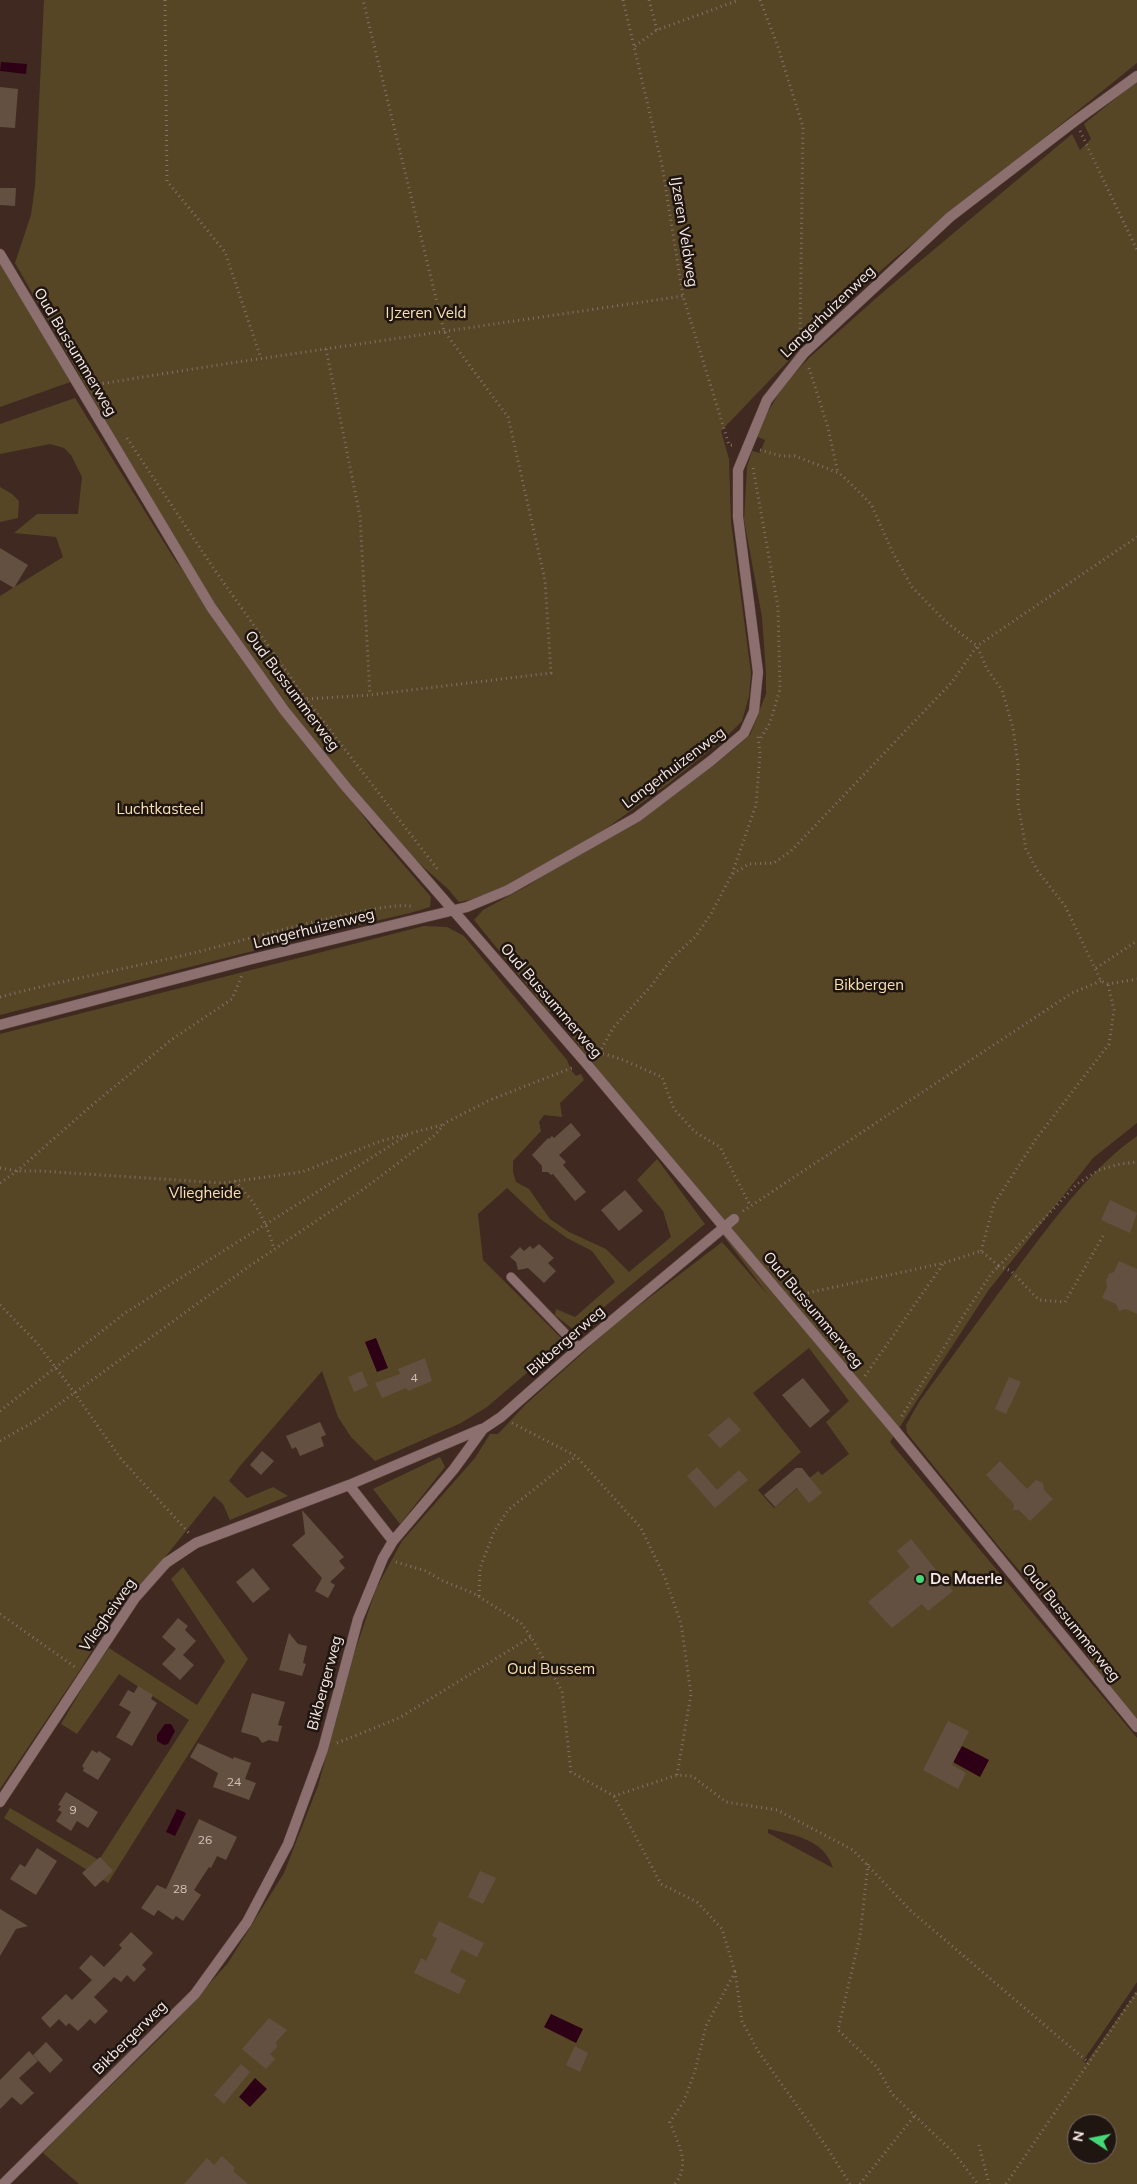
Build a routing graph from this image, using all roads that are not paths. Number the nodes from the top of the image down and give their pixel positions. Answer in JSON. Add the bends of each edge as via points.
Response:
{"nodes":[{"id":1,"x":1137,"y":76,"type":"edge"},
{"id":2,"x":0,"y":254,"type":"edge"},
{"id":3,"x":452,"y":910,"type":"junction"},
{"id":4,"x":0,"y":1025,"type":"edge"},
{"id":5,"x":734,"y":1218,"type":"road end"},
{"id":6,"x":722,"y":1226,"type":"junction"},
{"id":7,"x":510,"y":1277,"type":"dead end"},
{"id":8,"x":579,"y":1348,"type":"junction"},
{"id":9,"x":482,"y":1429,"type":"junction"},
{"id":10,"x":348,"y":1485,"type":"junction"},
{"id":11,"x":393,"y":1541,"type":"junction"},
{"id":12,"x":1137,"y":1727,"type":"edge"},
{"id":13,"x":0,"y":1802,"type":"edge"},
{"id":14,"x":3,"y":2184,"type":"edge"}],
"edges":[{"from":1,"to":3,"type":"street","name":"Langerhuizenweg","via":[[950,217],[804,353],[766,400],[738,470],[738,517],[758,672],[754,711],[744,733],[637,817],[508,890]]},
{"from":2,"to":3,"type":"street","name":"Oud Bussummerweg","via":[[211,607],[284,710]]},
{"from":3,"to":4,"type":"street","name":"Langerhuizenweg"},
{"from":3,"to":6,"type":"street","name":"Oud Bussummerweg"},
{"from":5,"to":6,"type":"street","name":"Bikbergerweg"},
{"from":6,"to":8,"type":"street","name":"Bikbergerweg"},
{"from":6,"to":12,"type":"street","name":"Oud Bussummerweg","via":[[894,1429]]},
{"from":7,"to":8,"type":"lane"},
{"from":8,"to":9,"type":"street","name":"Bikbergerweg","via":[[501,1417]]},
{"from":9,"to":10,"type":"street","name":"Vliegheiweg"},
{"from":9,"to":11,"type":"street","name":"Bikbergerweg","via":[[454,1469]]},
{"from":10,"to":11,"type":"street"},
{"from":10,"to":13,"type":"street","name":"Vliegheiweg","via":[[196,1543],[166,1563],[135,1598]]},
{"from":11,"to":14,"type":"street","name":"Bikbergerweg","via":[[358,1619],[322,1749],[288,1844],[247,1922],[195,1994]]}]}
